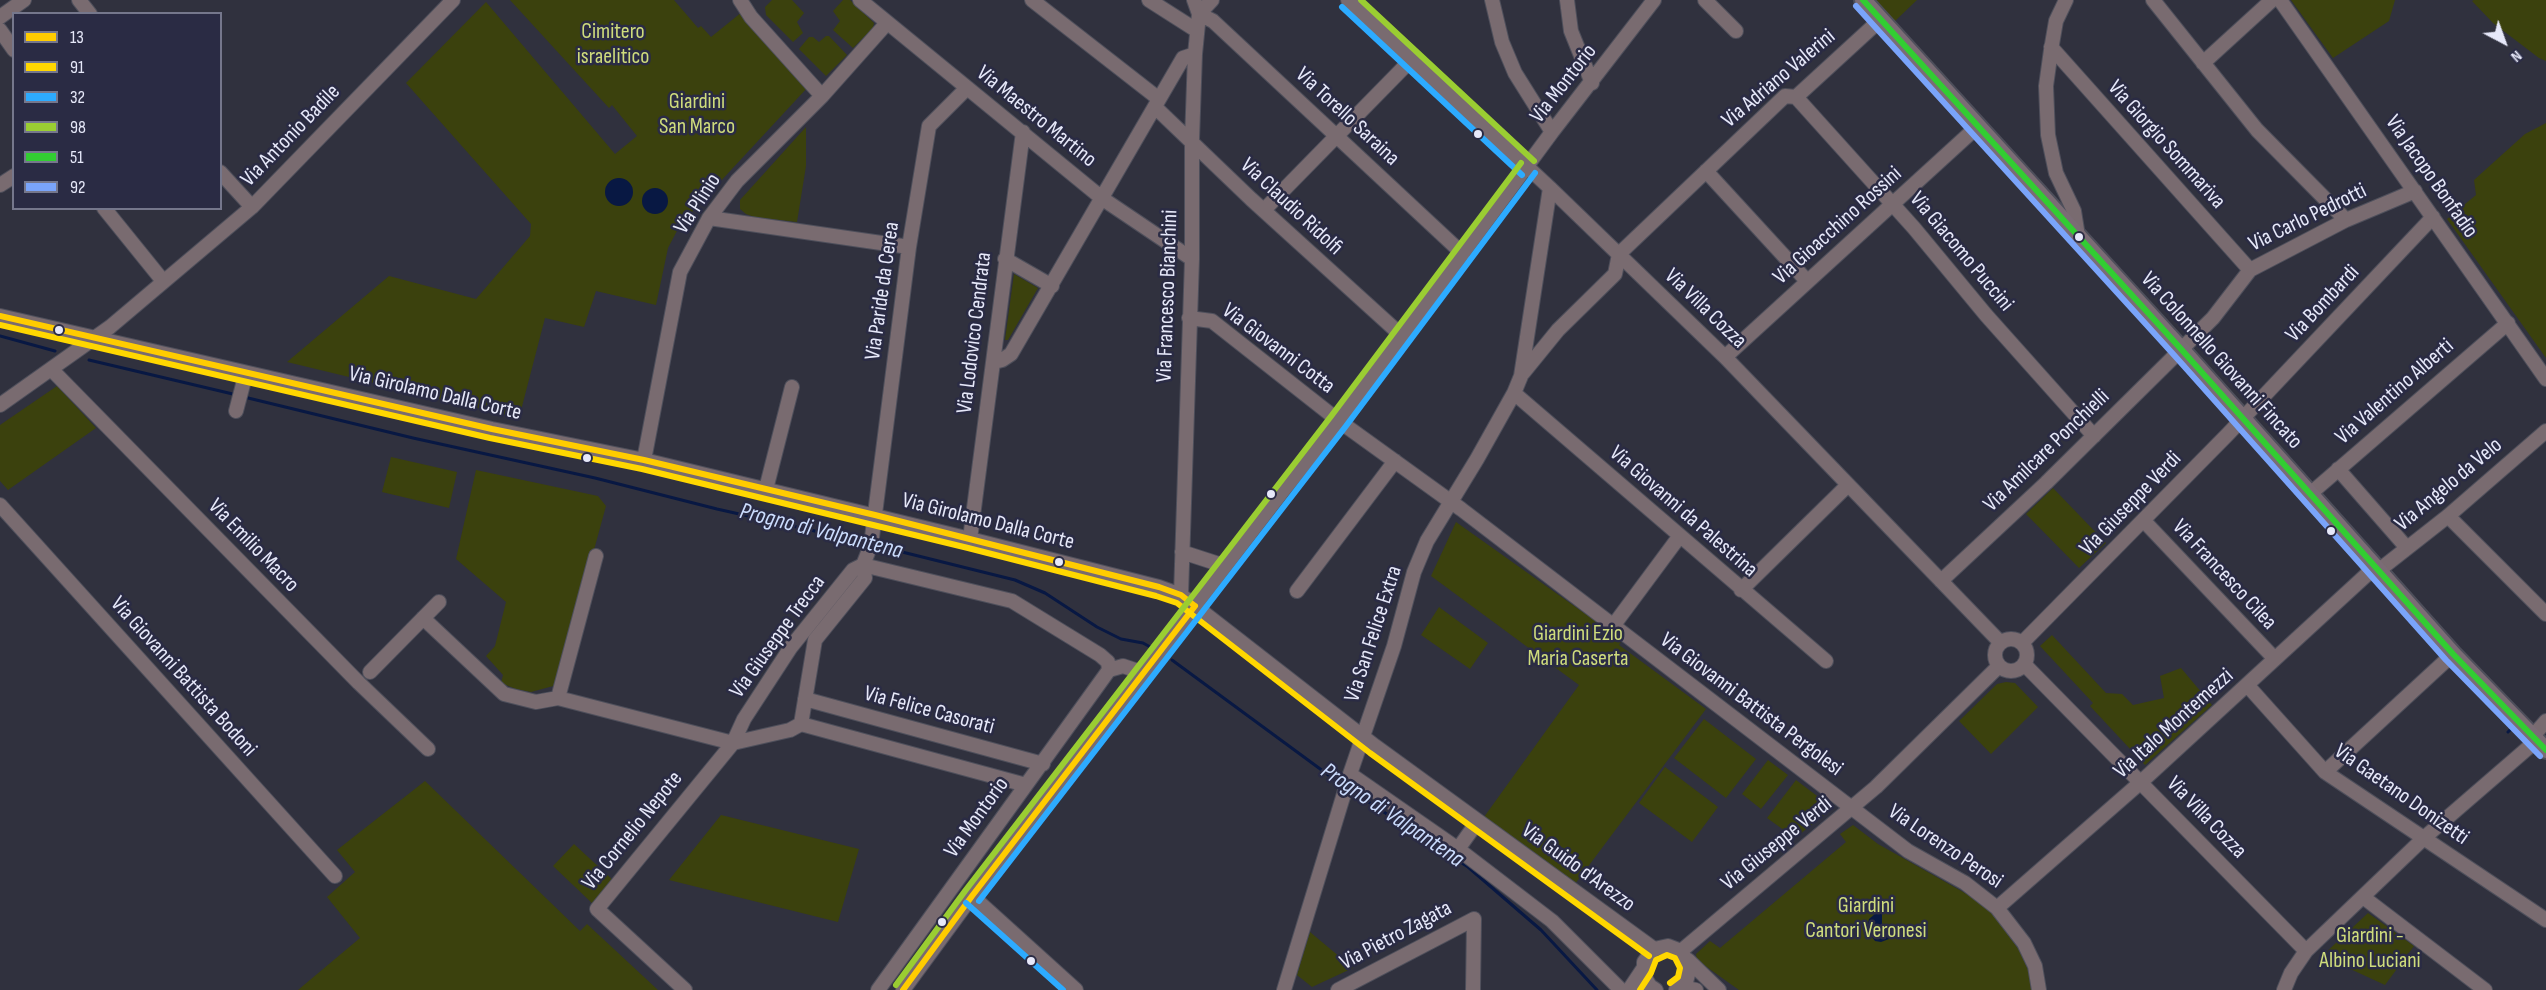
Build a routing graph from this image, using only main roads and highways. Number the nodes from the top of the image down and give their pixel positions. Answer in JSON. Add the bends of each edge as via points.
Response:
{"nodes":[{"id":1,"x":1863,"y":0,"type":"edge"},
{"id":2,"x":2538,"y":743,"type":"edge"}],
"edges":[{"from":1,"to":2,"type":"main road","name":"Via Colonnello Giovanni Fincato","via":[[2453,654]]}]}
